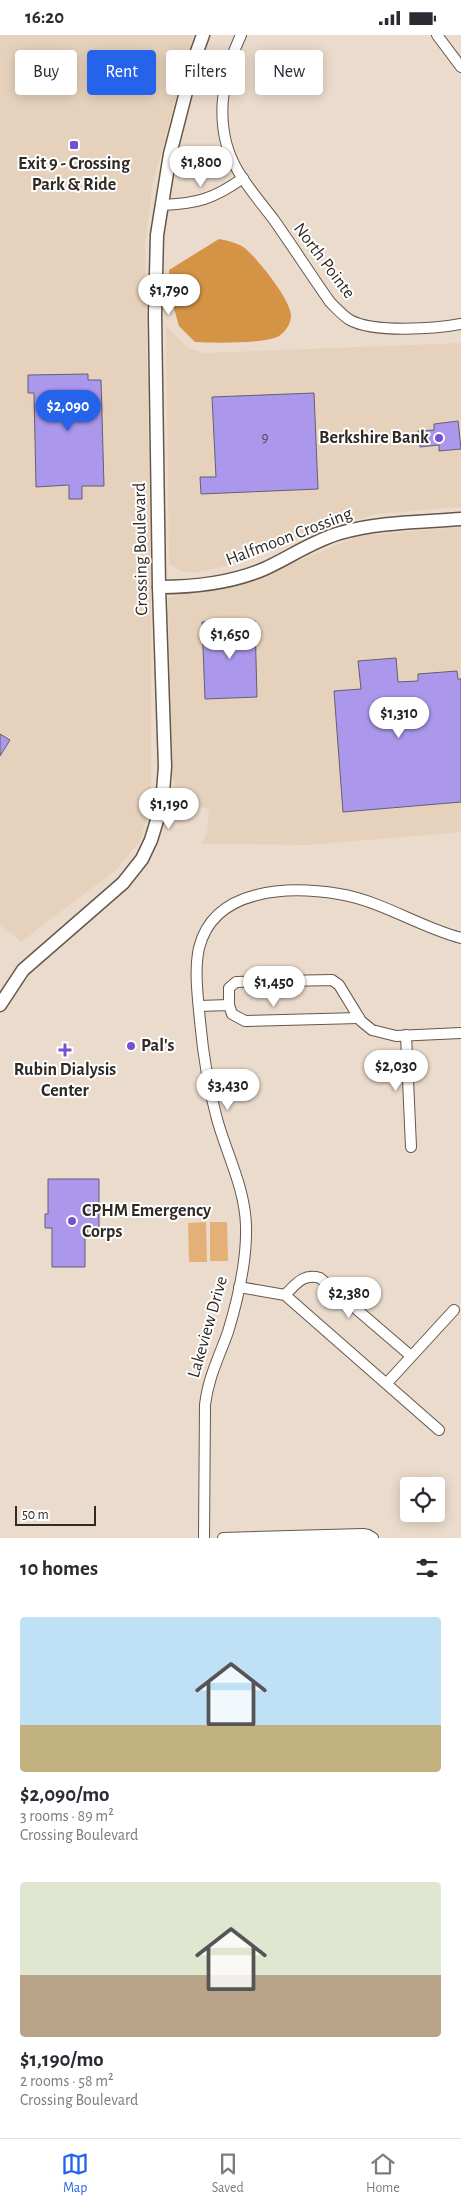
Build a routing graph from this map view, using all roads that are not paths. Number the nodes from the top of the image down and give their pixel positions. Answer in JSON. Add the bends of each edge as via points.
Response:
{"nodes":[{"id":1,"x":202,"y":35,"type":"edge"},
{"id":2,"x":241,"y":35,"type":"edge"},
{"id":3,"x":437,"y":35,"type":"edge"},
{"id":4,"x":461,"y":67,"type":"edge"},
{"id":5,"x":243,"y":178,"type":"junction"},
{"id":6,"x":161,"y":205,"type":"junction"},
{"id":7,"x":461,"y":324,"type":"edge"},
{"id":8,"x":461,"y":519,"type":"edge"},
{"id":9,"x":159,"y":587,"type":"junction"},
{"id":10,"x":461,"y":938,"type":"edge"},
{"id":11,"x":0,"y":1005,"type":"edge"},
{"id":12,"x":229,"y":1005,"type":"junction"},
{"id":13,"x":199,"y":1006,"type":"junction"},
{"id":14,"x":359,"y":1018,"type":"junction"},
{"id":15,"x":461,"y":1033,"type":"edge"},
{"id":16,"x":406,"y":1035,"type":"junction"},
{"id":17,"x":411,"y":1147,"type":"dead end"},
{"id":18,"x":239,"y":1287,"type":"junction"},
{"id":19,"x":285,"y":1295,"type":"junction"},
{"id":20,"x":454,"y":1310,"type":"dead end"},
{"id":21,"x":411,"y":1356,"type":"junction"},
{"id":22,"x":387,"y":1383,"type":"junction"},
{"id":23,"x":439,"y":1430,"type":"dead end"},
{"id":24,"x":204,"y":1538,"type":"edge"},
{"id":25,"x":223,"y":1538,"type":"edge"},
{"id":26,"x":247,"y":1538,"type":"edge"},
{"id":27,"x":373,"y":1538,"type":"edge"}],
"edges":[{"from":1,"to":6,"type":"street","name":"Crossing Boulevard"},
{"from":2,"to":5,"type":"street","name":"North Pointe","via":[[223,94],[223,126],[226,145]]},
{"from":3,"to":4,"type":"street"},
{"from":5,"to":6,"type":"street","via":[[211,198],[195,203]]},
{"from":5,"to":7,"type":"street","name":"North Pointe","via":[[330,302],[349,320],[366,326],[410,329]]},
{"from":6,"to":9,"type":"street","name":"Crossing Boulevard","via":[[155,315]]},
{"from":8,"to":9,"type":"street","name":"Halfmoon Crossing","via":[[367,527],[313,543],[263,569],[235,578],[184,587]]},
{"from":9,"to":11,"type":"street","name":"Crossing Boulevard","via":[[165,767],[162,804],[151,840],[142,859],[123,883],[23,971]]},
{"from":10,"to":13,"type":"street","name":"Lakeview Drive","via":[[379,904],[337,893],[298,890],[251,895],[227,908],[209,925],[197,961]]},
{"from":12,"to":13,"type":"street"},
{"from":12,"to":14,"type":"street","via":[[232,1014],[245,1021]]},
{"from":12,"to":14,"type":"street","via":[[229,988],[236,982],[332,980],[339,985]]},
{"from":13,"to":18,"type":"street","name":"Lakeview Drive","via":[[212,1098],[243,1200],[246,1227]]},
{"from":14,"to":16,"type":"street","via":[[372,1030]]},
{"from":15,"to":16,"type":"street"},
{"from":16,"to":17,"type":"street"},
{"from":18,"to":19,"type":"street"},
{"from":18,"to":24,"type":"street","name":"Lakeview Drive","via":[[227,1334],[207,1385]]},
{"from":19,"to":21,"type":"street","via":[[304,1277],[320,1278]]},
{"from":19,"to":22,"type":"street"},
{"from":20,"to":21,"type":"street"},
{"from":21,"to":22,"type":"street"},
{"from":22,"to":23,"type":"street"},
{"from":25,"to":26,"type":"street"},
{"from":26,"to":27,"type":"street","via":[[363,1534]]}]}
